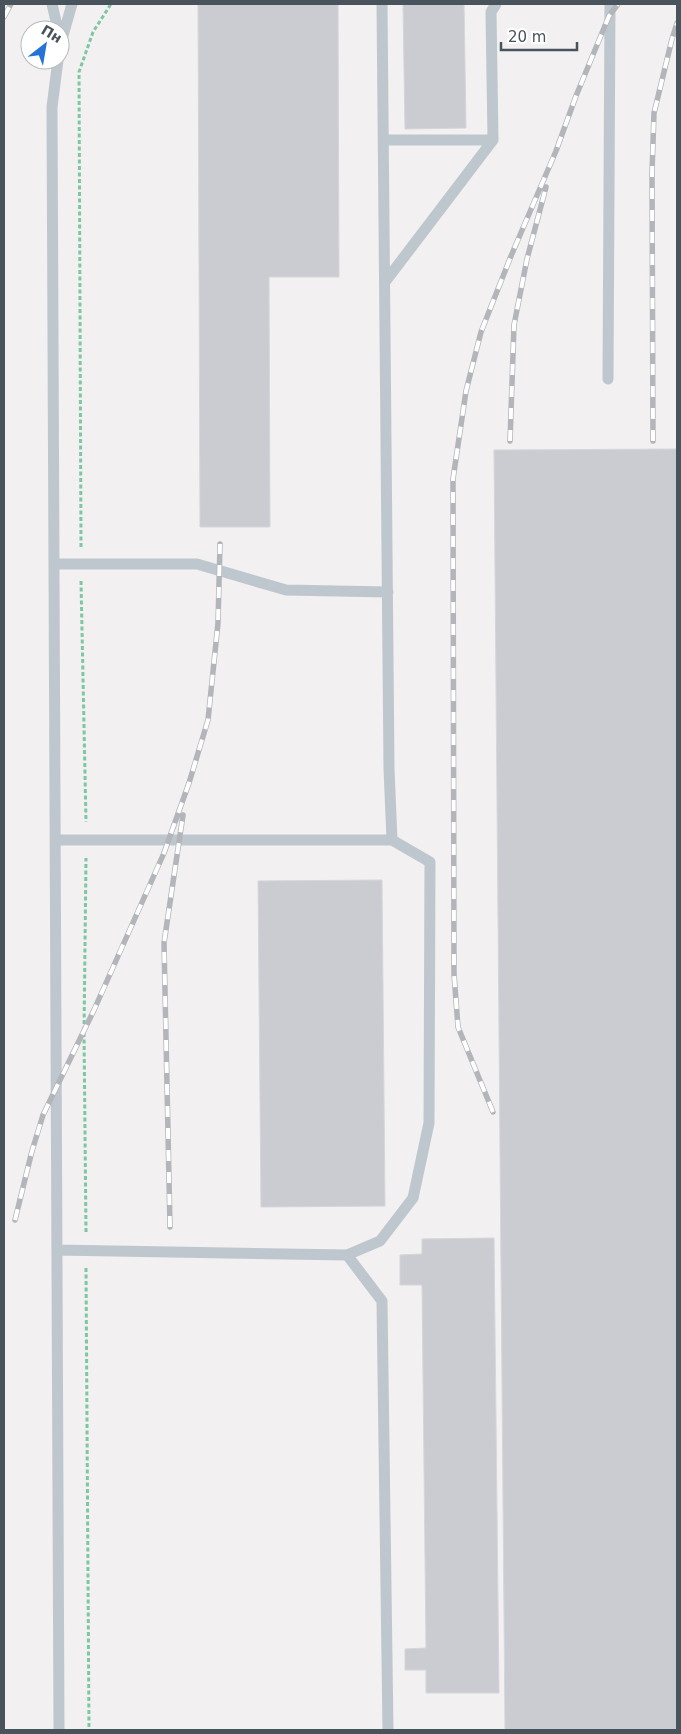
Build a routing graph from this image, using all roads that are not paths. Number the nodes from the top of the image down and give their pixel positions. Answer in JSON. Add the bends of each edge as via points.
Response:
{"nodes":[{"id":1,"x":52,"y":4,"type":"edge"},
{"id":2,"x":72,"y":4,"type":"edge"},
{"id":3,"x":382,"y":4,"type":"edge"},
{"id":4,"x":496,"y":4,"type":"edge"},
{"id":5,"x":610,"y":4,"type":"edge"},
{"id":6,"x":56,"y":20,"type":"edge"},
{"id":7,"x":67,"y":20,"type":"edge"},
{"id":8,"x":57,"y":70,"type":"edge"},
{"id":9,"x":384,"y":140,"type":"junction"},
{"id":10,"x":493,"y":140,"type":"junction"},
{"id":11,"x":385,"y":282,"type":"junction"},
{"id":12,"x":608,"y":379,"type":"dead end"},
{"id":13,"x":54,"y":564,"type":"junction"},
{"id":14,"x":388,"y":592,"type":"junction"},
{"id":15,"x":56,"y":840,"type":"junction"},
{"id":16,"x":392,"y":840,"type":"junction"},
{"id":17,"x":57,"y":1250,"type":"junction"},
{"id":18,"x":347,"y":1255,"type":"junction"},
{"id":19,"x":59,"y":1730,"type":"edge"},
{"id":20,"x":388,"y":1730,"type":"edge"}],
"edges":[{"from":1,"to":6,"type":"lane"},
{"from":2,"to":7,"type":"lane"},
{"from":3,"to":9,"type":"lane"},
{"from":4,"to":10,"type":"lane","via":[[491,12]]},
{"from":5,"to":12,"type":"lane"},
{"from":8,"to":13,"type":"lane","via":[[52,107]]},
{"from":9,"to":10,"type":"lane"},
{"from":9,"to":11,"type":"lane"},
{"from":10,"to":11,"type":"lane"},
{"from":11,"to":14,"type":"lane"},
{"from":13,"to":14,"type":"lane","via":[[197,564],[286,590]]},
{"from":13,"to":15,"type":"lane"},
{"from":14,"to":16,"type":"lane"},
{"from":15,"to":16,"type":"lane"},
{"from":15,"to":17,"type":"lane"},
{"from":16,"to":18,"type":"lane","via":[[430,862],[429,1123],[413,1198],[380,1241]]},
{"from":17,"to":18,"type":"lane"},
{"from":17,"to":19,"type":"lane"},
{"from":18,"to":20,"type":"lane","via":[[382,1301]]}]}
